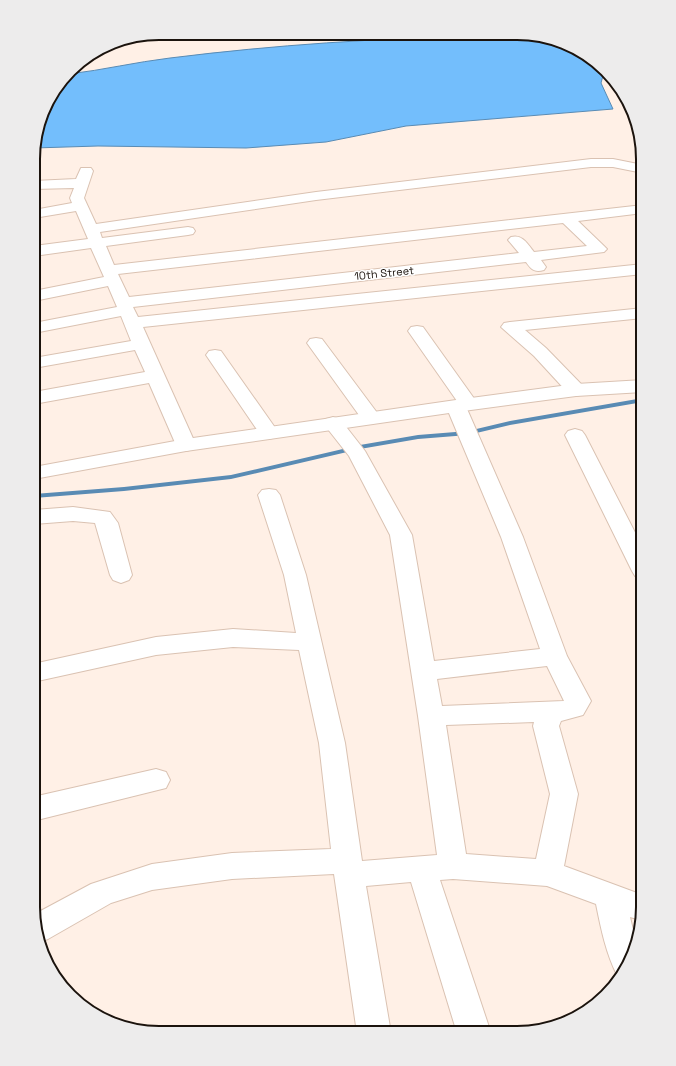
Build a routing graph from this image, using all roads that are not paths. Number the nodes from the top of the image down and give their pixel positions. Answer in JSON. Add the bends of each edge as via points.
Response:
{"nodes":[{"id":1,"x":636,"y":168,"type":"edge"},
{"id":2,"x":40,"y":184,"type":"edge"},
{"id":3,"x":81,"y":206,"type":"junction"},
{"id":4,"x":636,"y":210,"type":"edge"},
{"id":5,"x":40,"y":213,"type":"edge"},
{"id":6,"x":568,"y":218,"type":"junction"},
{"id":7,"x":188,"y":231,"type":"dead end"},
{"id":8,"x":94,"y":236,"type":"junction"},
{"id":9,"x":516,"y":240,"type":"dead end"},
{"id":10,"x":40,"y":250,"type":"edge"},
{"id":11,"x":532,"y":258,"type":"junction"},
{"id":12,"x":636,"y":270,"type":"edge"},
{"id":13,"x":112,"y":275,"type":"junction"},
{"id":14,"x":547,"y":278,"type":"junction"},
{"id":15,"x":288,"y":284,"type":"junction"},
{"id":16,"x":40,"y":294,"type":"edge"},
{"id":17,"x":300,"y":306,"type":"junction"},
{"id":18,"x":128,"y":312,"type":"junction"},
{"id":19,"x":636,"y":314,"type":"edge"},
{"id":20,"x":40,"y":327,"type":"edge"},
{"id":21,"x":417,"y":331,"type":"dead end"},
{"id":22,"x":316,"y":343,"type":"dead end"},
{"id":23,"x":142,"y":344,"type":"junction"},
{"id":24,"x":215,"y":355,"type":"dead end"},
{"id":25,"x":40,"y":362,"type":"edge"},
{"id":26,"x":156,"y":376,"type":"junction"},
{"id":27,"x":636,"y":386,"type":"edge"},
{"id":28,"x":576,"y":390,"type":"junction"},
{"id":29,"x":40,"y":397,"type":"edge"},
{"id":30,"x":463,"y":405,"type":"junction"},
{"id":31,"x":371,"y":418,"type":"junction"},
{"id":32,"x":333,"y":423,"type":"junction"},
{"id":33,"x":269,"y":433,"type":"junction"},
{"id":34,"x":576,"y":435,"type":"dead end"},
{"id":35,"x":186,"y":445,"type":"junction"},
{"id":36,"x":40,"y":472,"type":"edge"},
{"id":37,"x":269,"y":495,"type":"dead end"},
{"id":38,"x":40,"y":517,"type":"edge"},
{"id":39,"x":636,"y":557,"type":"edge"},
{"id":40,"x":121,"y":575,"type":"dead end"},
{"id":41,"x":309,"y":642,"type":"junction"},
{"id":42,"x":555,"y":656,"type":"junction"},
{"id":43,"x":40,"y":671,"type":"edge"},
{"id":44,"x":424,"y":672,"type":"junction"},
{"id":45,"x":551,"y":712,"type":"junction"},
{"id":46,"x":431,"y":716,"type":"junction"},
{"id":47,"x":156,"y":780,"type":"dead end"},
{"id":48,"x":40,"y":807,"type":"edge"},
{"id":49,"x":453,"y":866,"type":"junction"},
{"id":50,"x":348,"y":868,"type":"junction"},
{"id":51,"x":422,"y":869,"type":"junction"},
{"id":52,"x":548,"y":873,"type":"junction"},
{"id":53,"x":610,"y":896,"type":"junction"},
{"id":54,"x":636,"y":906,"type":"edge"},
{"id":55,"x":42,"y":926,"type":"edge"},
{"id":56,"x":625,"y":956,"type":"edge"},
{"id":57,"x":373,"y":1026,"type":"edge"},
{"id":58,"x":472,"y":1026,"type":"edge"}],
"edges":[{"from":1,"to":8,"type":"street","via":[[612,163],[591,163],[316,196]]},
{"from":2,"to":3,"type":"street","via":[[84,177],[77,198]]},
{"from":3,"to":5,"type":"street"},
{"from":3,"to":8,"type":"street"},
{"from":4,"to":6,"type":"street"},
{"from":6,"to":11,"type":"street","name":"10th Street","via":[[599,249]]},
{"from":6,"to":13,"type":"street"},
{"from":7,"to":8,"type":"street"},
{"from":8,"to":10,"type":"street"},
{"from":8,"to":13,"type":"street"},
{"from":9,"to":11,"type":"street"},
{"from":11,"to":14,"type":"street"},
{"from":11,"to":15,"type":"street","name":"10th Street"},
{"from":12,"to":14,"type":"street"},
{"from":13,"to":16,"type":"street"},
{"from":13,"to":18,"type":"street"},
{"from":14,"to":17,"type":"street"},
{"from":15,"to":17,"type":"street"},
{"from":15,"to":18,"type":"street","name":"10th Street"},
{"from":17,"to":18,"type":"street"},
{"from":18,"to":20,"type":"street"},
{"from":18,"to":23,"type":"street"},
{"from":19,"to":28,"type":"street","via":[[510,327],[540,352]]},
{"from":21,"to":30,"type":"street"},
{"from":22,"to":31,"type":"street"},
{"from":23,"to":25,"type":"street"},
{"from":23,"to":26,"type":"street"},
{"from":24,"to":33,"type":"street"},
{"from":26,"to":29,"type":"street"},
{"from":26,"to":35,"type":"street"},
{"from":27,"to":28,"type":"street"},
{"from":28,"to":30,"type":"street"},
{"from":30,"to":31,"type":"street"},
{"from":30,"to":42,"type":"street","via":[[468,433],[512,537]]},
{"from":31,"to":32,"type":"street"},
{"from":32,"to":33,"type":"street"},
{"from":32,"to":44,"type":"street","via":[[354,449],[401,535]]},
{"from":33,"to":35,"type":"street"},
{"from":34,"to":39,"type":"street"},
{"from":35,"to":36,"type":"street"},
{"from":37,"to":41,"type":"street","via":[[295,575]]},
{"from":38,"to":40,"type":"street","via":[[73,514],[102,517],[107,523]]},
{"from":41,"to":43,"type":"street","via":[[233,638],[156,646]]},
{"from":41,"to":50,"type":"street","via":[[332,743]]},
{"from":42,"to":44,"type":"street"},
{"from":42,"to":45,"type":"street","via":[[578,701],[573,710]]},
{"from":44,"to":46,"type":"street"},
{"from":45,"to":46,"type":"street"},
{"from":45,"to":52,"type":"street","via":[[546,726],[564,794]]},
{"from":46,"to":49,"type":"street"},
{"from":47,"to":48,"type":"street"},
{"from":49,"to":51,"type":"street"},
{"from":49,"to":52,"type":"street"},
{"from":50,"to":51,"type":"street"},
{"from":50,"to":55,"type":"street","via":[[232,866],[152,877],[102,893]]},
{"from":50,"to":57,"type":"street"},
{"from":51,"to":58,"type":"street"},
{"from":52,"to":53,"type":"street"},
{"from":53,"to":54,"type":"street"},
{"from":53,"to":56,"type":"street"}]}
